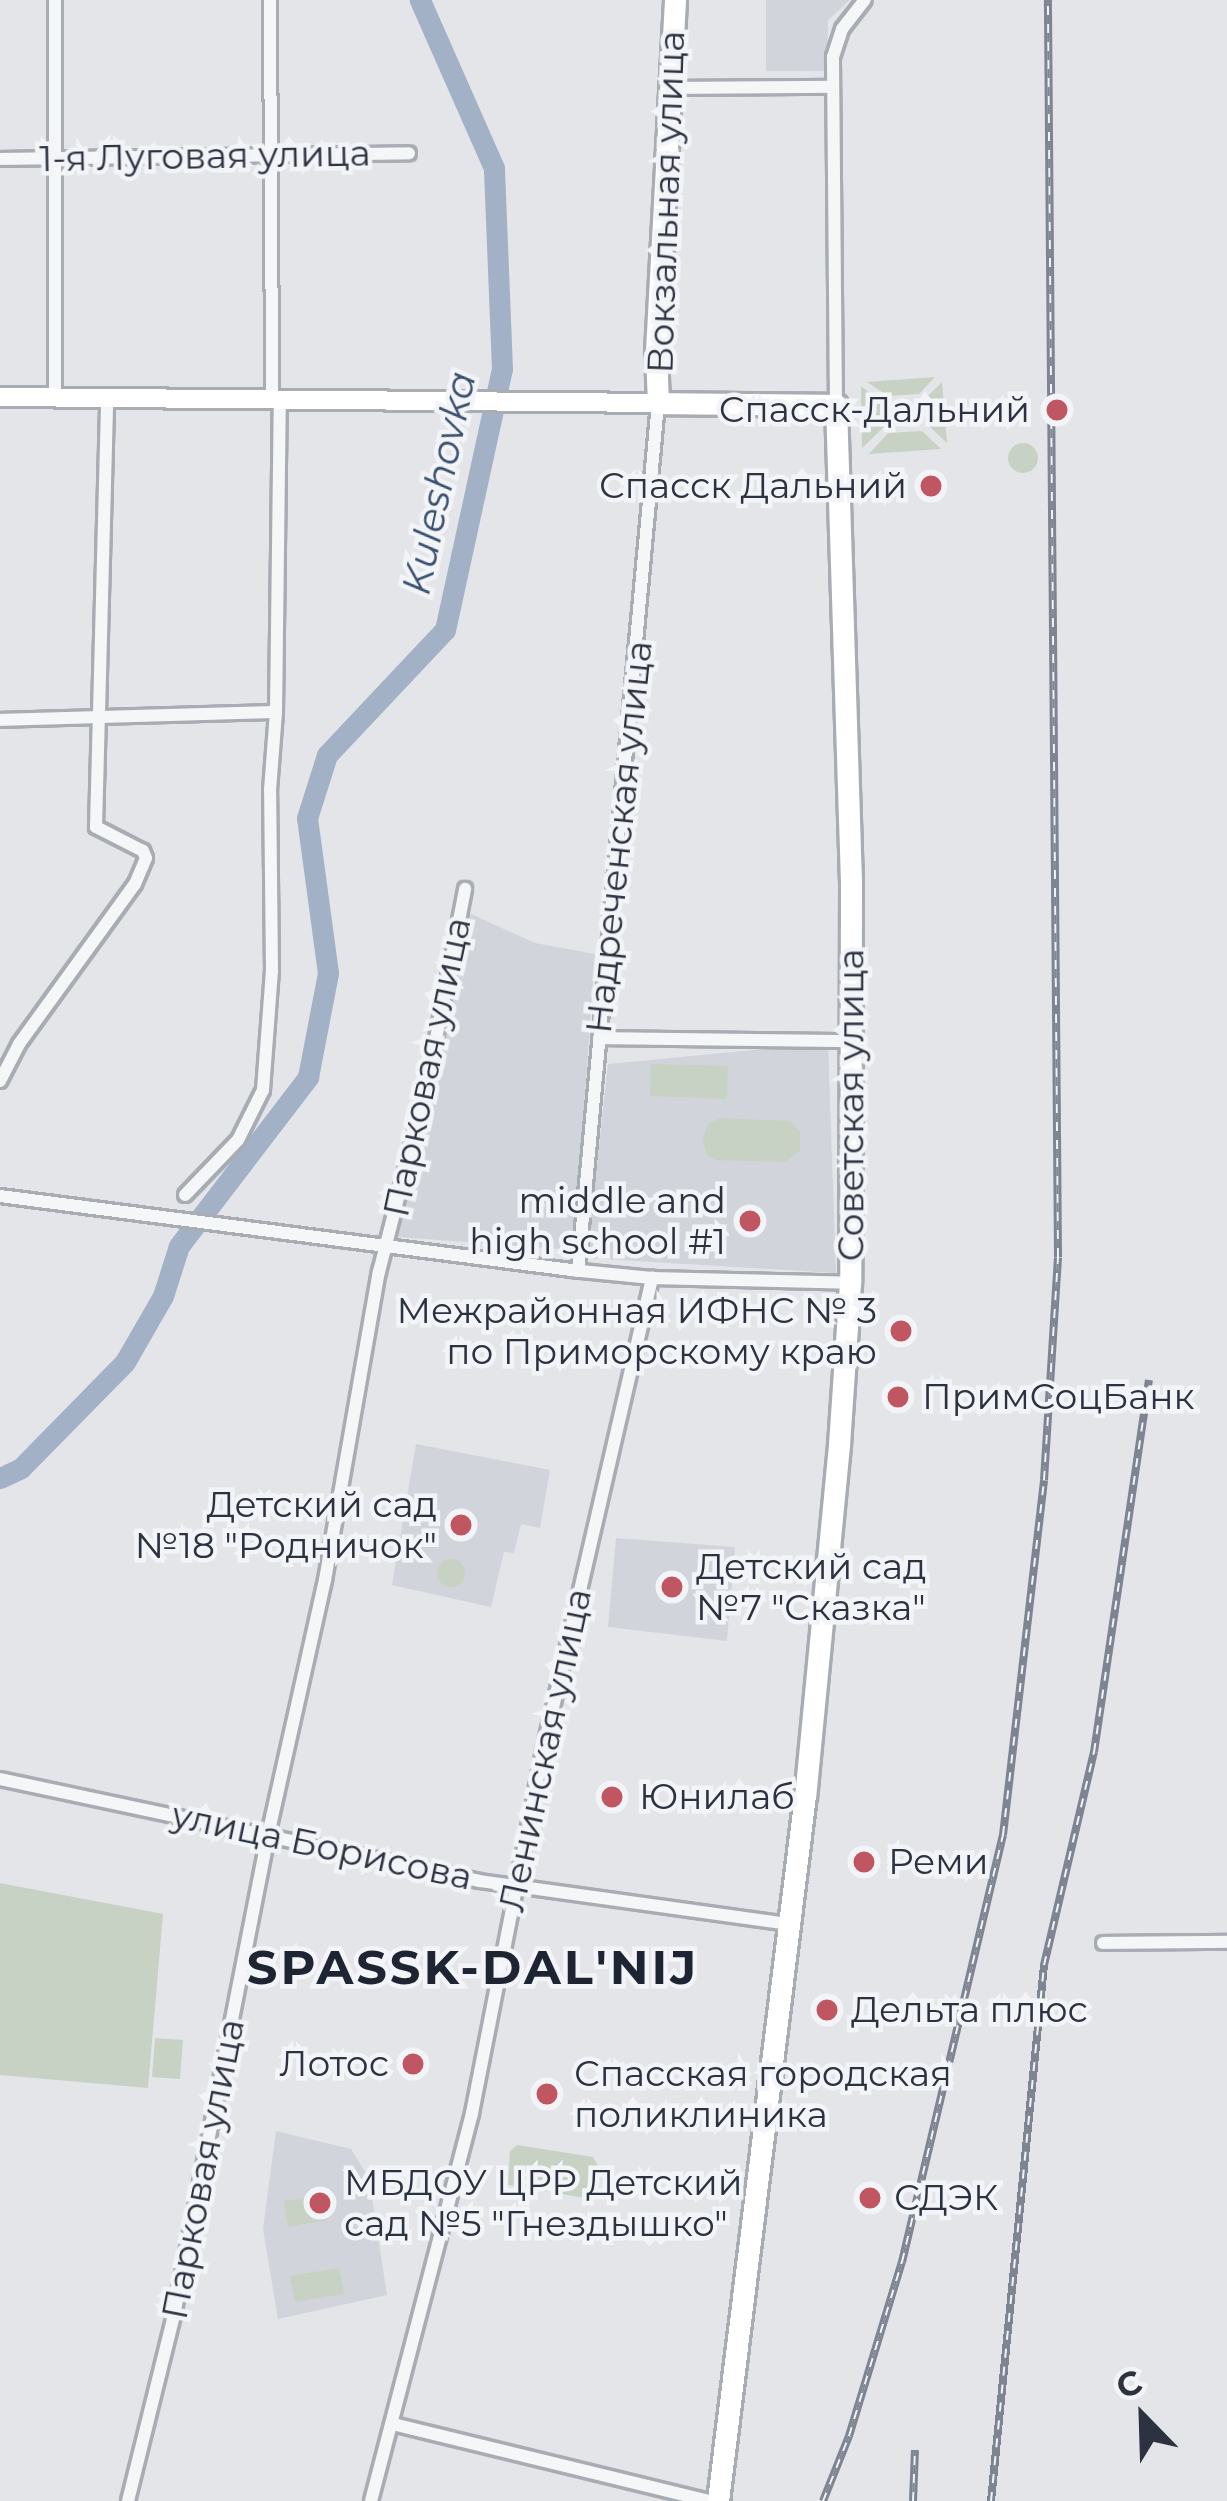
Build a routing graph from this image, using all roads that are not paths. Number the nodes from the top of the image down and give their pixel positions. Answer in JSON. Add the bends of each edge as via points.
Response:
{"nodes":[{"id":1,"x":55,"y":0,"type":"edge"},
{"id":2,"x":270,"y":0,"type":"edge"},
{"id":3,"x":675,"y":0,"type":"edge"},
{"id":4,"x":865,"y":0,"type":"edge"},
{"id":5,"x":833,"y":87,"type":"junction"},
{"id":6,"x":670,"y":88,"type":"junction"},
{"id":7,"x":409,"y":153,"type":"dead end"},
{"id":8,"x":274,"y":155,"type":"junction"},
{"id":9,"x":0,"y":159,"type":"edge"},
{"id":10,"x":55,"y":159,"type":"junction"},
{"id":11,"x":0,"y":397,"type":"edge"},
{"id":12,"x":55,"y":397,"type":"junction"},
{"id":13,"x":107,"y":398,"type":"junction"},
{"id":14,"x":276,"y":398,"type":"junction"},
{"id":15,"x":658,"y":403,"type":"junction"},
{"id":16,"x":836,"y":405,"type":"junction"},
{"id":17,"x":276,"y":712,"type":"junction"},
{"id":18,"x":98,"y":718,"type":"junction"},
{"id":19,"x":0,"y":720,"type":"edge"},
{"id":20,"x":465,"y":889,"type":"dead end"},
{"id":21,"x":599,"y":1038,"type":"junction"},
{"id":22,"x":850,"y":1041,"type":"junction"},
{"id":23,"x":0,"y":1081,"type":"edge"},
{"id":24,"x":184,"y":1195,"type":"dead end"},
{"id":25,"x":0,"y":1196,"type":"edge"},
{"id":26,"x":386,"y":1244,"type":"junction"},
{"id":27,"x":578,"y":1270,"type":"junction"},
{"id":28,"x":652,"y":1278,"type":"junction"},
{"id":29,"x":850,"y":1283,"type":"junction"},
{"id":30,"x":0,"y":1780,"type":"edge"},
{"id":31,"x":268,"y":1835,"type":"junction"},
{"id":32,"x":515,"y":1884,"type":"junction"},
{"id":33,"x":787,"y":1924,"type":"junction"},
{"id":34,"x":1227,"y":1942,"type":"edge"},
{"id":35,"x":1103,"y":1943,"type":"dead end"},
{"id":36,"x":393,"y":2423,"type":"junction"},
{"id":37,"x":128,"y":2501,"type":"edge"},
{"id":38,"x":371,"y":2501,"type":"edge"},
{"id":39,"x":714,"y":2501,"type":"edge"}],
"edges":[{"from":1,"to":10,"type":"street"},
{"from":2,"to":8,"type":"street"},
{"from":3,"to":6,"type":"main road","name":"Вокзальная улица"},
{"from":4,"to":5,"type":"street","name":"Советская улица","via":[[837,39]]},
{"from":5,"to":6,"type":"street"},
{"from":5,"to":16,"type":"street","name":"Советская улица"},
{"from":6,"to":15,"type":"main road","name":"Вокзальная улица"},
{"from":7,"to":8,"type":"street","name":"1-я Луговая улица"},
{"from":8,"to":10,"type":"street","name":"1-я Луговая улица"},
{"from":8,"to":14,"type":"street"},
{"from":9,"to":10,"type":"street","name":"1-я Луговая улица"},
{"from":10,"to":12,"type":"street"},
{"from":11,"to":12,"type":"main road"},
{"from":12,"to":13,"type":"main road"},
{"from":13,"to":14,"type":"main road"},
{"from":13,"to":18,"type":"street"},
{"from":14,"to":15,"type":"main road"},
{"from":14,"to":17,"type":"street"},
{"from":15,"to":16,"type":"main road"},
{"from":15,"to":21,"type":"street","name":"Надреченская улица"},
{"from":16,"to":22,"type":"main road","name":"Советская улица"},
{"from":17,"to":18,"type":"street"},
{"from":17,"to":24,"type":"street","via":[[262,1099],[238,1140]]},
{"from":18,"to":19,"type":"street"},
{"from":18,"to":23,"type":"street","via":[[96,827],[143,851],[144,867]]},
{"from":20,"to":26,"type":"street","name":"Парковая улица"},
{"from":21,"to":22,"type":"street"},
{"from":21,"to":27,"type":"street","name":"Надреченская улица"},
{"from":22,"to":29,"type":"main road","name":"Советская улица"},
{"from":25,"to":26,"type":"street"},
{"from":26,"to":27,"type":"street"},
{"from":26,"to":31,"type":"street","name":"Парковая улица"},
{"from":27,"to":28,"type":"street"},
{"from":28,"to":29,"type":"street"},
{"from":28,"to":32,"type":"street","name":"Ленинская улица"},
{"from":29,"to":33,"type":"main road","name":"Советская улица"},
{"from":30,"to":31,"type":"street","name":"улица Борисова"},
{"from":31,"to":32,"type":"street","name":"улица Борисова"},
{"from":31,"to":37,"type":"street","name":"Парковая улица","via":[[174,2314]]},
{"from":32,"to":33,"type":"street","name":"улица Борисова"},
{"from":32,"to":36,"type":"street","name":"Ленинская улица","via":[[467,2134]]},
{"from":33,"to":39,"type":"main road","name":"Советская улица"},
{"from":34,"to":35,"type":"street"},
{"from":36,"to":38,"type":"street","name":"Ленинская улица"},
{"from":36,"to":39,"type":"street"}]}
